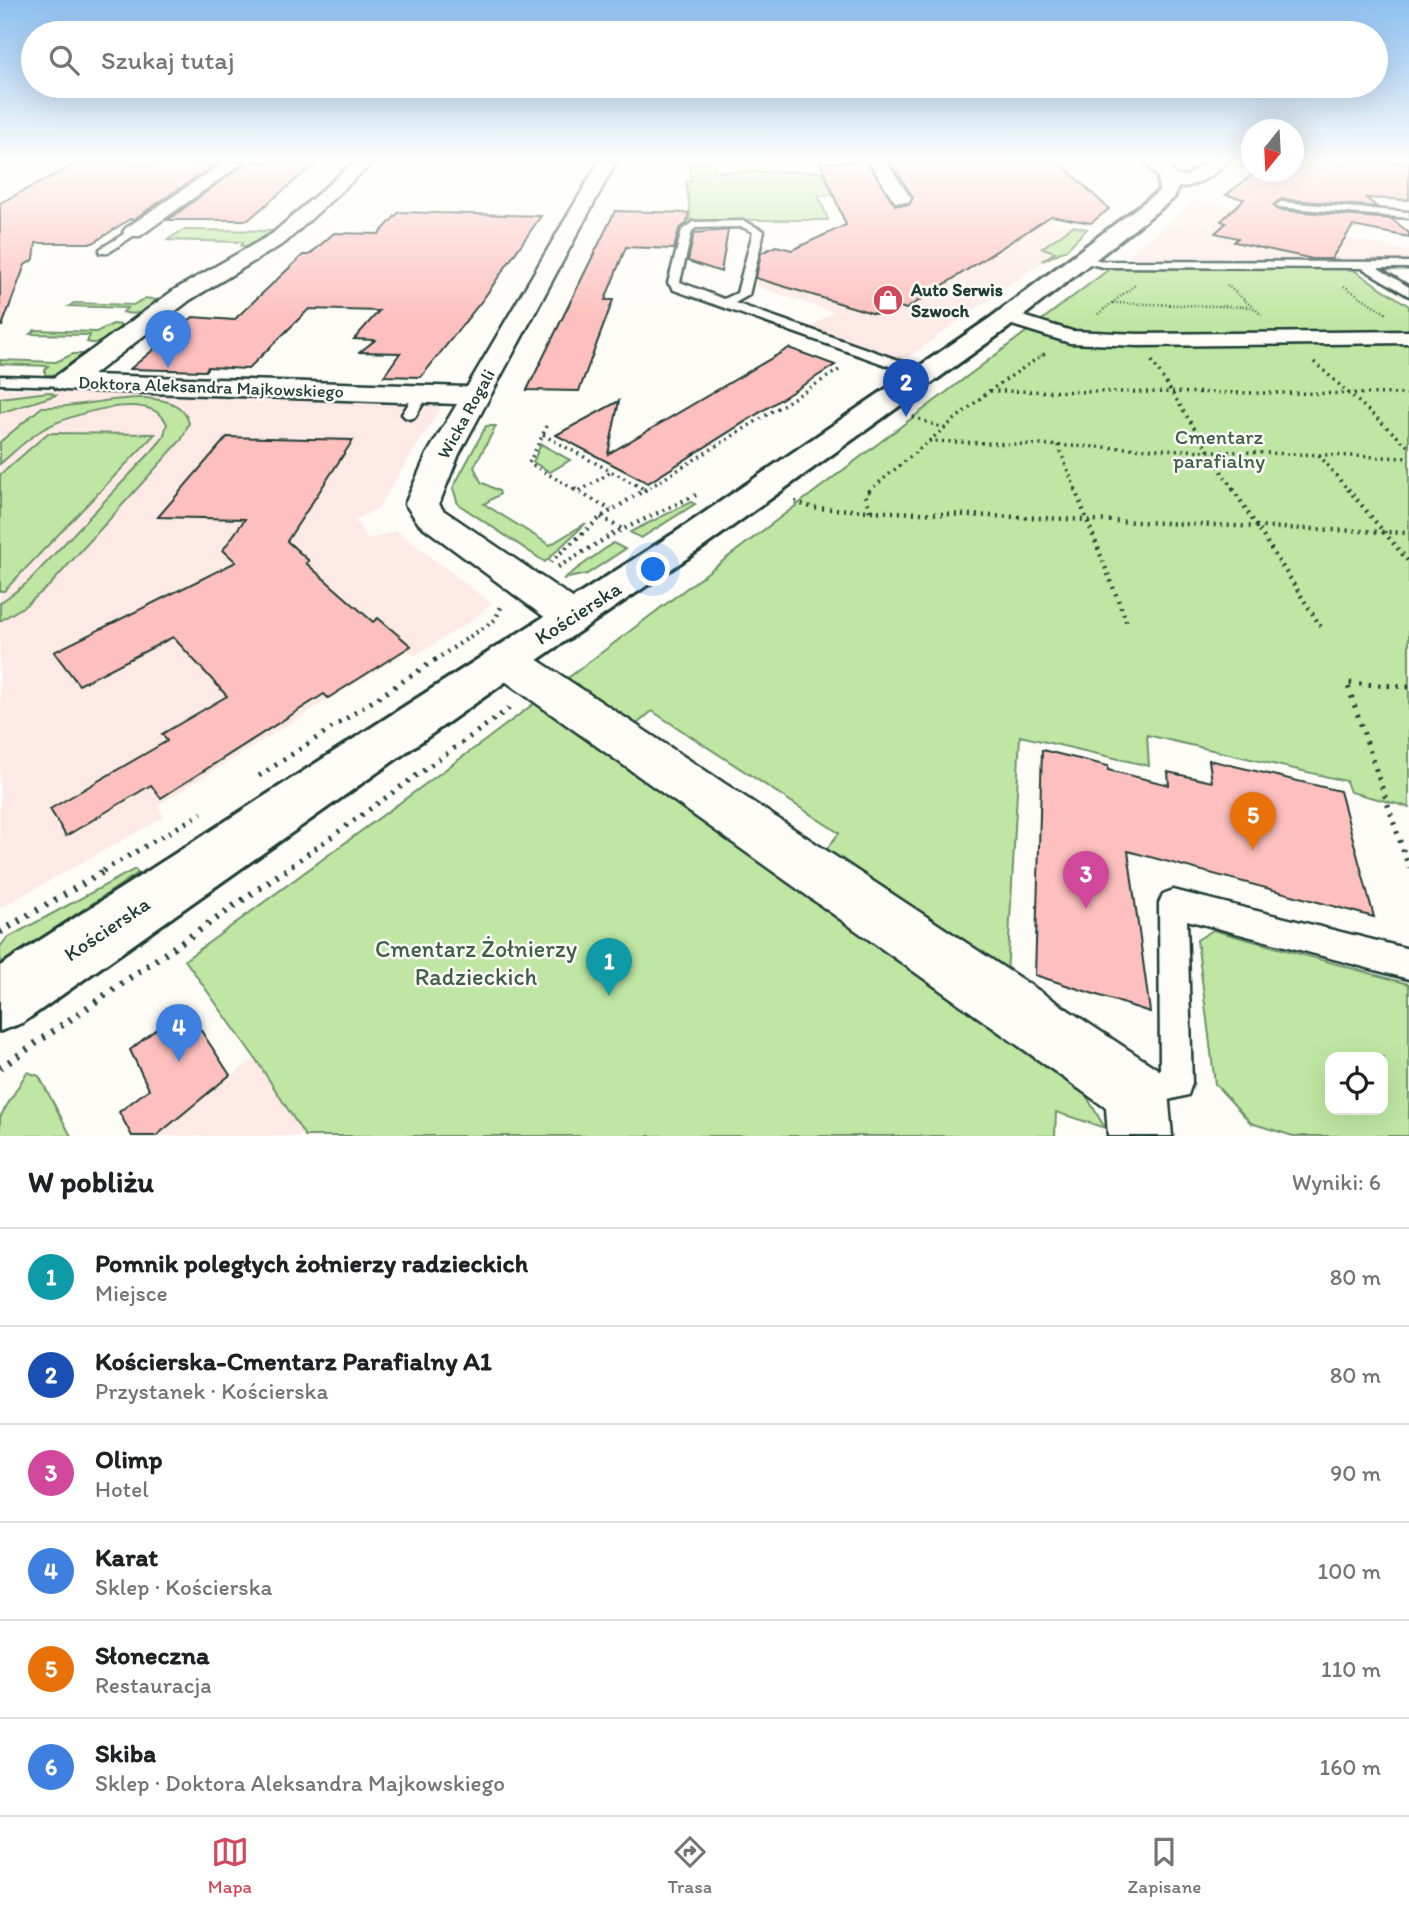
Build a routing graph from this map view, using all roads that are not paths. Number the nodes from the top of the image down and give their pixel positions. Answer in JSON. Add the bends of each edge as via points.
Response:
{"nodes":[{"id":1,"x":158,"y":215,"type":"edge"},
{"id":2,"x":305,"y":215,"type":"edge"},
{"id":3,"x":578,"y":215,"type":"edge"},
{"id":4,"x":1139,"y":215,"type":"edge"},
{"id":5,"x":132,"y":233,"type":"joint"},
{"id":6,"x":104,"y":251,"type":"dead end"},
{"id":7,"x":1081,"y":259,"type":"junction"},
{"id":8,"x":1409,"y":265,"type":"edge"},
{"id":9,"x":1365,"y":266,"type":"junction"},
{"id":10,"x":1409,"y":292,"type":"edge"},
{"id":11,"x":725,"y":303,"type":"junction"},
{"id":12,"x":1006,"y":317,"type":"junction"},
{"id":13,"x":1409,"y":337,"type":"edge"},
{"id":14,"x":925,"y":374,"type":"junction"},
{"id":15,"x":0,"y":380,"type":"edge"},
{"id":16,"x":66,"y":382,"type":"junction"},
{"id":17,"x":476,"y":396,"type":"junction"},
{"id":18,"x":572,"y":617,"type":"junction"},
{"id":19,"x":506,"y":660,"type":"junction"},
{"id":20,"x":1409,"y":964,"type":"edge"},
{"id":21,"x":0,"y":1001,"type":"edge"},
{"id":22,"x":1139,"y":1114,"type":"edge"}],
"edges":[{"from":1,"to":5,"type":"street"},
{"from":2,"to":16,"type":"street","name":"Doktora Aleksandra Majkowskiego","via":[[279,238],[182,295]]},
{"from":3,"to":17,"type":"street","name":"Wicka Rogali"},
{"from":4,"to":7,"type":"main road","name":"Kościerska"},
{"from":5,"to":6,"type":"lane"},
{"from":7,"to":9,"type":"lane","via":[[1103,264]]},
{"from":7,"to":12,"type":"main road","name":"Kościerska"},
{"from":8,"to":9,"type":"lane"},
{"from":9,"to":10,"type":"lane"},
{"from":11,"to":11,"type":"lane","via":[[674,283],[687,231],[693,225],[744,225],[760,231],[743,295]]},
{"from":11,"to":14,"type":"lane"},
{"from":12,"to":13,"type":"street","via":[[1070,337]]},
{"from":12,"to":14,"type":"main road","name":"Kościerska"},
{"from":14,"to":18,"type":"main road","name":"Kościerska"},
{"from":15,"to":16,"type":"lane"},
{"from":16,"to":17,"type":"street","name":"Doktora Aleksandra Majkowskiego","via":[[416,404]]},
{"from":17,"to":18,"type":"street","name":"Wicka Rogali","via":[[432,476],[422,504],[431,517],[536,576]]},
{"from":18,"to":19,"type":"main road","name":"Kościerska"},
{"from":19,"to":21,"type":"main road","name":"Kościerska"},
{"from":19,"to":22,"type":"street"},
{"from":20,"to":22,"type":"lane","via":[[1173,903],[1177,1083]]}]}
